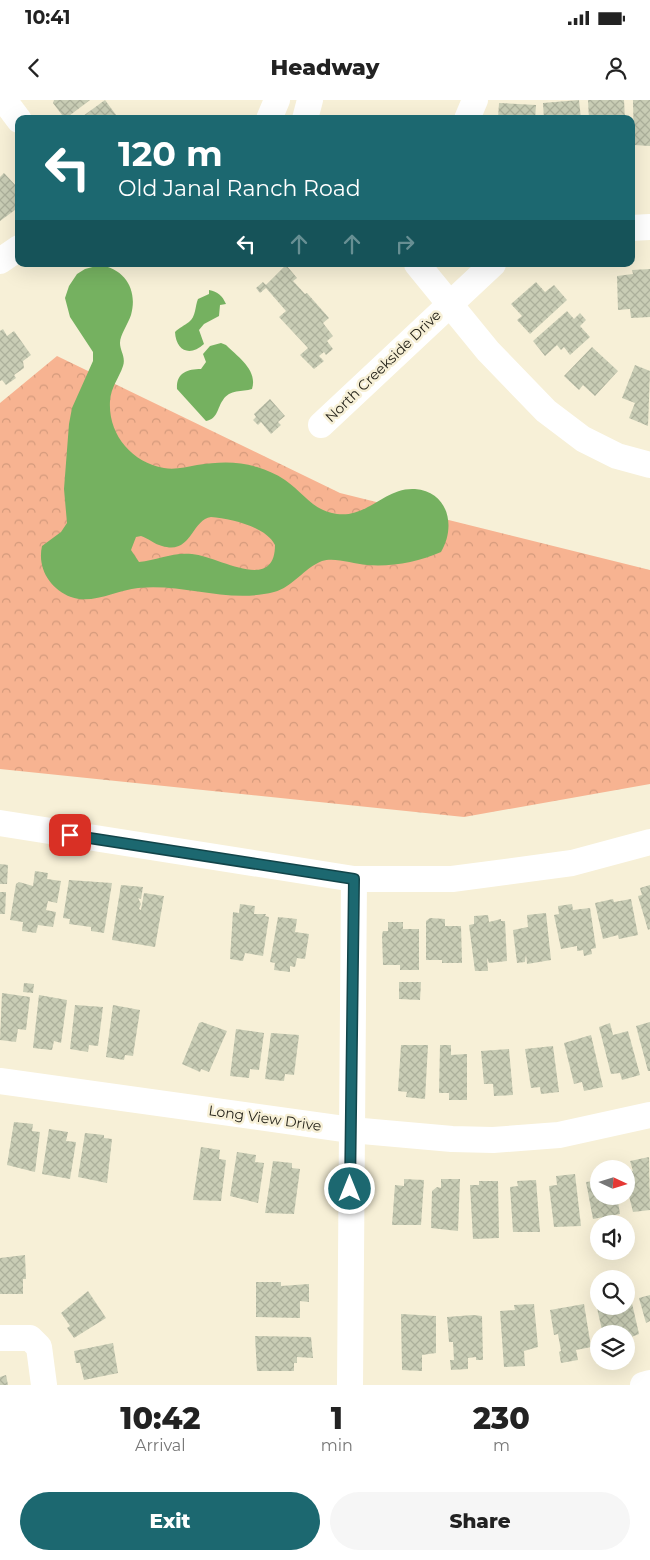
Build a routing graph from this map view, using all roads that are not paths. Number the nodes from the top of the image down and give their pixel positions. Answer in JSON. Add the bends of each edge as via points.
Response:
{"nodes":[{"id":1,"x":4,"y":100,"type":"edge"},
{"id":2,"x":277,"y":100,"type":"edge"},
{"id":3,"x":310,"y":100,"type":"edge"},
{"id":4,"x":475,"y":100,"type":"edge"},
{"id":5,"x":15,"y":115,"type":"edge"},
{"id":6,"x":271,"y":115,"type":"edge"},
{"id":7,"x":306,"y":115,"type":"edge"},
{"id":8,"x":469,"y":115,"type":"edge"},
{"id":9,"x":650,"y":227,"type":"edge"},
{"id":10,"x":635,"y":228,"type":"edge"},
{"id":11,"x":15,"y":251,"type":"edge"},
{"id":12,"x":0,"y":261,"type":"edge"},
{"id":13,"x":419,"y":267,"type":"edge"},
{"id":14,"x":490,"y":267,"type":"edge"},
{"id":15,"x":449,"y":304,"type":"junction"},
{"id":16,"x":321,"y":425,"type":"dead end"},
{"id":17,"x":650,"y":465,"type":"edge"},
{"id":18,"x":0,"y":823,"type":"edge"},
{"id":19,"x":650,"y":842,"type":"edge"},
{"id":20,"x":354,"y":879,"type":"junction"},
{"id":21,"x":0,"y":1081,"type":"edge"},
{"id":22,"x":650,"y":1115,"type":"edge"},
{"id":23,"x":351,"y":1130,"type":"junction"},
{"id":24,"x":0,"y":1338,"type":"edge"},
{"id":25,"x":650,"y":1383,"type":"edge"},
{"id":26,"x":44,"y":1385,"type":"edge"},
{"id":27,"x":350,"y":1385,"type":"edge"},
{"id":28,"x":643,"y":1385,"type":"edge"}],
"edges":[{"from":1,"to":5,"type":"street"},
{"from":2,"to":6,"type":"street"},
{"from":3,"to":7,"type":"street"},
{"from":4,"to":8,"type":"street"},
{"from":9,"to":10,"type":"street"},
{"from":11,"to":12,"type":"street"},
{"from":13,"to":15,"type":"street"},
{"from":14,"to":15,"type":"street"},
{"from":15,"to":16,"type":"street","name":"North Creekside Drive"},
{"from":15,"to":17,"type":"street","name":"North Creekside Drive","via":[[488,352],[562,425],[617,456]]},
{"from":18,"to":20,"type":"street"},
{"from":19,"to":20,"type":"street","via":[[572,863],[452,879]]},
{"from":20,"to":23,"type":"street"},
{"from":21,"to":23,"type":"street","name":"Long View Drive"},
{"from":22,"to":23,"type":"street","name":"Long View Drive","via":[[559,1135],[511,1139],[452,1139]]},
{"from":23,"to":27,"type":"street"},
{"from":24,"to":26,"type":"street","via":[[30,1338],[38,1347]]},
{"from":25,"to":28,"type":"street"}]}
